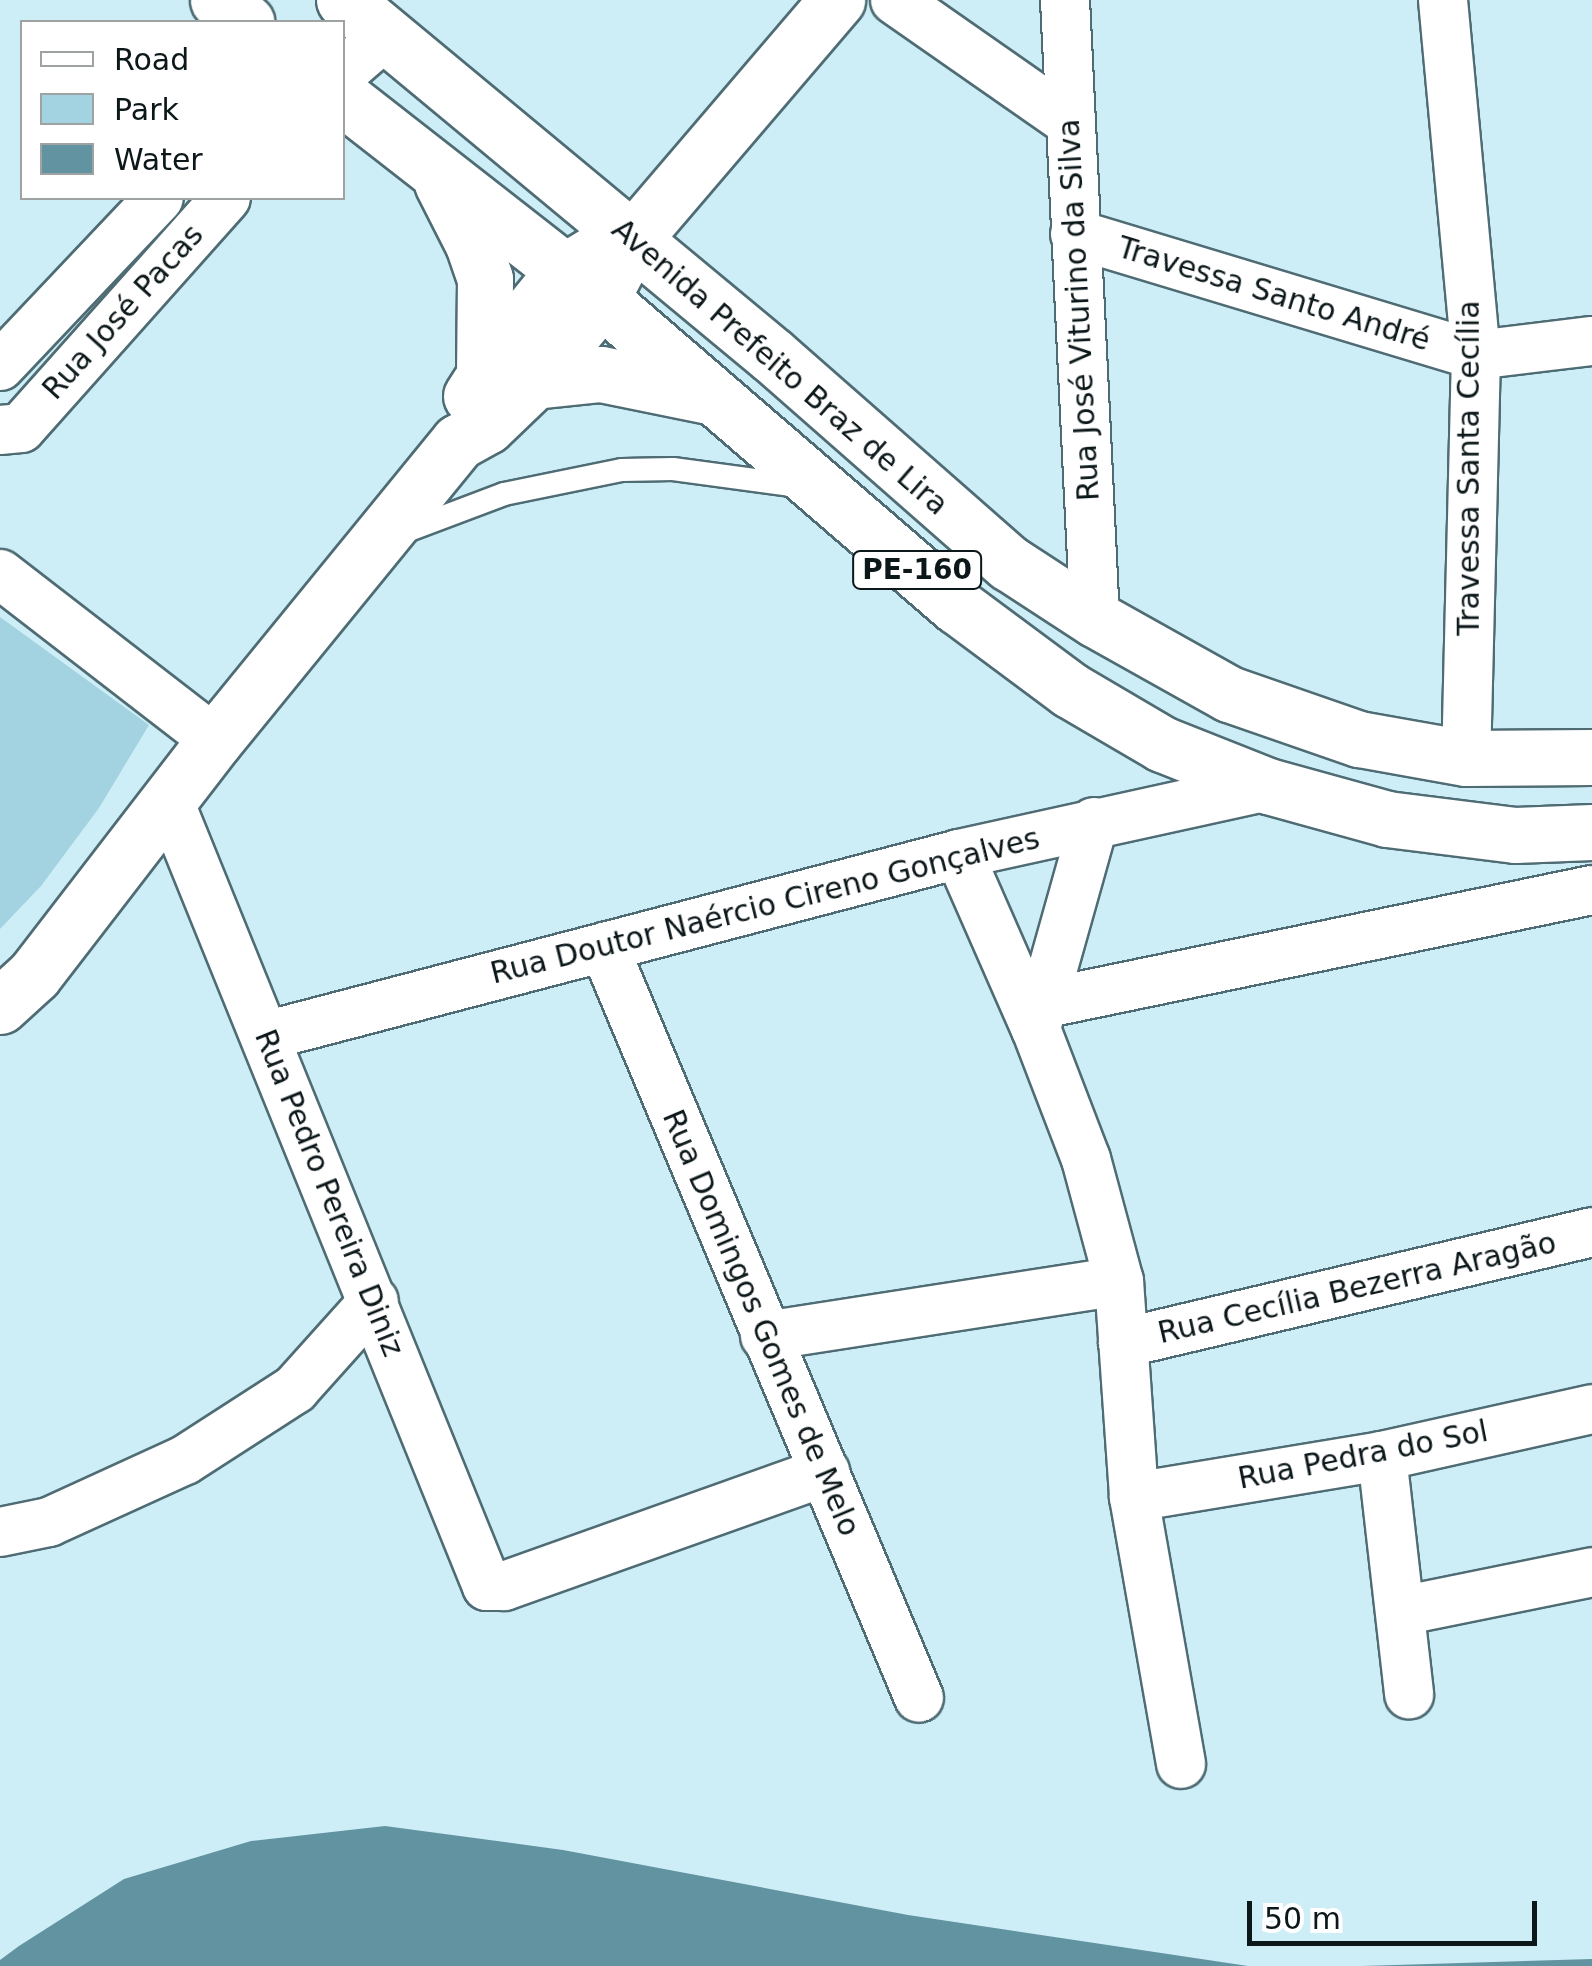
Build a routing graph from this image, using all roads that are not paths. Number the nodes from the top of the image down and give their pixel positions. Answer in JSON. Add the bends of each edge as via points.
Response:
{"nodes":[{"id":1,"x":218,"y":0,"type":"edge"},
{"id":2,"x":836,"y":0,"type":"edge"},
{"id":3,"x":895,"y":0,"type":"edge"},
{"id":4,"x":1064,"y":0,"type":"edge"},
{"id":5,"x":1444,"y":0,"type":"edge"},
{"id":6,"x":351,"y":15,"type":"edge"},
{"id":7,"x":243,"y":20,"type":"edge"},
{"id":8,"x":345,"y":54,"type":"edge"},
{"id":9,"x":345,"y":99,"type":"edge"},
{"id":10,"x":1070,"y":122,"type":"junction"},
{"id":11,"x":431,"y":162,"type":"junction"},
{"id":12,"x":158,"y":200,"type":"edge"},
{"id":13,"x":224,"y":200,"type":"edge"},
{"id":14,"x":1075,"y":234,"type":"junction"},
{"id":15,"x":632,"y":240,"type":"junction"},
{"id":16,"x":581,"y":286,"type":"junction"},
{"id":17,"x":1592,"y":341,"type":"edge"},
{"id":18,"x":1476,"y":355,"type":"junction"},
{"id":19,"x":0,"y":366,"type":"edge"},
{"id":20,"x":509,"y":378,"type":"junction"},
{"id":21,"x":722,"y":400,"type":"junction"},
{"id":22,"x":7,"y":422,"type":"edge"},
{"id":23,"x":828,"y":490,"type":"junction"},
{"id":24,"x":370,"y":546,"type":"junction"},
{"id":25,"x":0,"y":574,"type":"edge"},
{"id":26,"x":1095,"y":619,"type":"junction"},
{"id":27,"x":215,"y":740,"type":"junction"},
{"id":28,"x":1592,"y":757,"type":"edge"},
{"id":29,"x":1466,"y":758,"type":"junction"},
{"id":30,"x":1268,"y":786,"type":"junction"},
{"id":31,"x":168,"y":800,"type":"junction"},
{"id":32,"x":1094,"y":822,"type":"junction"},
{"id":33,"x":1592,"y":832,"type":"edge"},
{"id":34,"x":959,"y":854,"type":"junction"},
{"id":35,"x":1592,"y":890,"type":"edge"},
{"id":36,"x":604,"y":947,"type":"junction"},
{"id":37,"x":0,"y":1006,"type":"edge"},
{"id":38,"x":1039,"y":1016,"type":"junction"},
{"id":39,"x":265,"y":1036,"type":"junction"},
{"id":40,"x":1592,"y":1232,"type":"edge"},
{"id":41,"x":1119,"y":1281,"type":"junction"},
{"id":42,"x":374,"y":1300,"type":"junction"},
{"id":43,"x":765,"y":1336,"type":"junction"},
{"id":44,"x":1123,"y":1344,"type":"junction"},
{"id":45,"x":1592,"y":1409,"type":"edge"},
{"id":46,"x":1382,"y":1456,"type":"junction"},
{"id":47,"x":825,"y":1472,"type":"junction"},
{"id":48,"x":1134,"y":1497,"type":"junction"},
{"id":49,"x":0,"y":1532,"type":"edge"},
{"id":50,"x":1592,"y":1572,"type":"edge"},
{"id":51,"x":1401,"y":1611,"type":"junction"},
{"id":52,"x":1409,"y":1694,"type":"dead end"},
{"id":53,"x":920,"y":1698,"type":"dead end"},
{"id":54,"x":1181,"y":1764,"type":"dead end"}],
"edges":[{"from":1,"to":7,"type":"main road"},
{"from":2,"to":15,"type":"main road"},
{"from":3,"to":10,"type":"street"},
{"from":4,"to":10,"type":"street","name":"Rua José Viturino da Silva"},
{"from":5,"to":18,"type":"street","name":"Travessa Santa Cecília"},
{"from":6,"to":8,"type":"street"},
{"from":6,"to":15,"type":"main road","name":"Avenida Prefeito Braz de Lira","number":"PE-160"},
{"from":9,"to":11,"type":"main road","name":"Avenida Prefeito Braz de Lira","number":"PE-160"},
{"from":10,"to":14,"type":"street","name":"Rua José Viturino da Silva"},
{"from":11,"to":16,"type":"main road","name":"Avenida Prefeito Braz de Lira","number":"PE-160"},
{"from":11,"to":20,"type":"main road","via":[[473,244]]},
{"from":12,"to":19,"type":"street","name":"Rua José Pacas"},
{"from":13,"to":22,"type":"street","name":"Rua José Pacas"},
{"from":14,"to":18,"type":"street","name":"Travessa Santo André"},
{"from":14,"to":26,"type":"street","name":"Rua José Viturino da Silva"},
{"from":15,"to":16,"type":"main road"},
{"from":15,"to":26,"type":"main road","name":"Avenida Prefeito Braz de Lira","number":"PE-160","via":[[1009,564]]},
{"from":16,"to":20,"type":"main road"},
{"from":16,"to":21,"type":"main road","name":"Avenida Prefeito Braz de Lira","number":"PE-160"},
{"from":17,"to":18,"type":"street","name":"Travessa Santo André"},
{"from":18,"to":29,"type":"street","name":"Travessa Santa Cecília"},
{"from":20,"to":21,"type":"main road","via":[[634,377]]},
{"from":20,"to":24,"type":"main road","via":[[487,426],[458,442]]},
{"from":21,"to":23,"type":"main road","name":"Avenida Prefeito Braz de Lira","number":"PE-160"},
{"from":23,"to":24,"type":"lane","via":[[622,470],[504,494]]},
{"from":23,"to":30,"type":"main road","name":"Avenida Prefeito Braz de Lira","number":"PE-160","via":[[957,606],[1070,690],[1162,744]]},
{"from":24,"to":27,"type":"main road"},
{"from":25,"to":27,"type":"street"},
{"from":26,"to":29,"type":"main road","name":"Avenida Prefeito Braz de Lira","number":"PE-160","via":[[1229,694],[1359,739]]},
{"from":27,"to":31,"type":"main road"},
{"from":28,"to":29,"type":"main road","name":"Avenida Prefeito Braz de Lira","number":"PE-160"},
{"from":30,"to":32,"type":"street","name":"Rua Doutor Naércio Cireno Gonçalves"},
{"from":30,"to":33,"type":"main road","name":"Avenida Prefeito Braz de Lira","number":"PE-160","via":[[1386,819],[1515,834]]},
{"from":31,"to":37,"type":"main road","via":[[34,974]]},
{"from":31,"to":39,"type":"street","name":"Rua Pedro Pereira Diniz"},
{"from":32,"to":34,"type":"street","name":"Rua Doutor Naércio Cireno Gonçalves"},
{"from":32,"to":38,"type":"street"},
{"from":34,"to":36,"type":"street","name":"Rua Doutor Naércio Cireno Gonçalves"},
{"from":34,"to":38,"type":"street"},
{"from":35,"to":38,"type":"street"},
{"from":36,"to":39,"type":"street","name":"Rua Doutor Naércio Cireno Gonçalves"},
{"from":36,"to":43,"type":"street","name":"Rua Domingos Gomes de Melo"},
{"from":38,"to":41,"type":"street"},
{"from":39,"to":42,"type":"street","name":"Rua Pedro Pereira Diniz"},
{"from":40,"to":44,"type":"street","name":"Rua Cecília Bezerra Aragão"},
{"from":41,"to":43,"type":"street"},
{"from":41,"to":44,"type":"street"},
{"from":42,"to":47,"type":"street","name":"Rua Pedro Pereira Diniz","via":[[487,1586],[504,1586]]},
{"from":42,"to":49,"type":"street","via":[[296,1390],[185,1460],[49,1522]]},
{"from":43,"to":47,"type":"street","name":"Rua Domingos Gomes de Melo"},
{"from":44,"to":48,"type":"street"},
{"from":45,"to":46,"type":"street","name":"Rua Pedra do Sol"},
{"from":46,"to":48,"type":"street","name":"Rua Pedra do Sol"},
{"from":46,"to":51,"type":"street"},
{"from":47,"to":53,"type":"street","name":"Rua Domingos Gomes de Melo"},
{"from":48,"to":54,"type":"street"},
{"from":50,"to":51,"type":"street"},
{"from":51,"to":52,"type":"street"}]}
